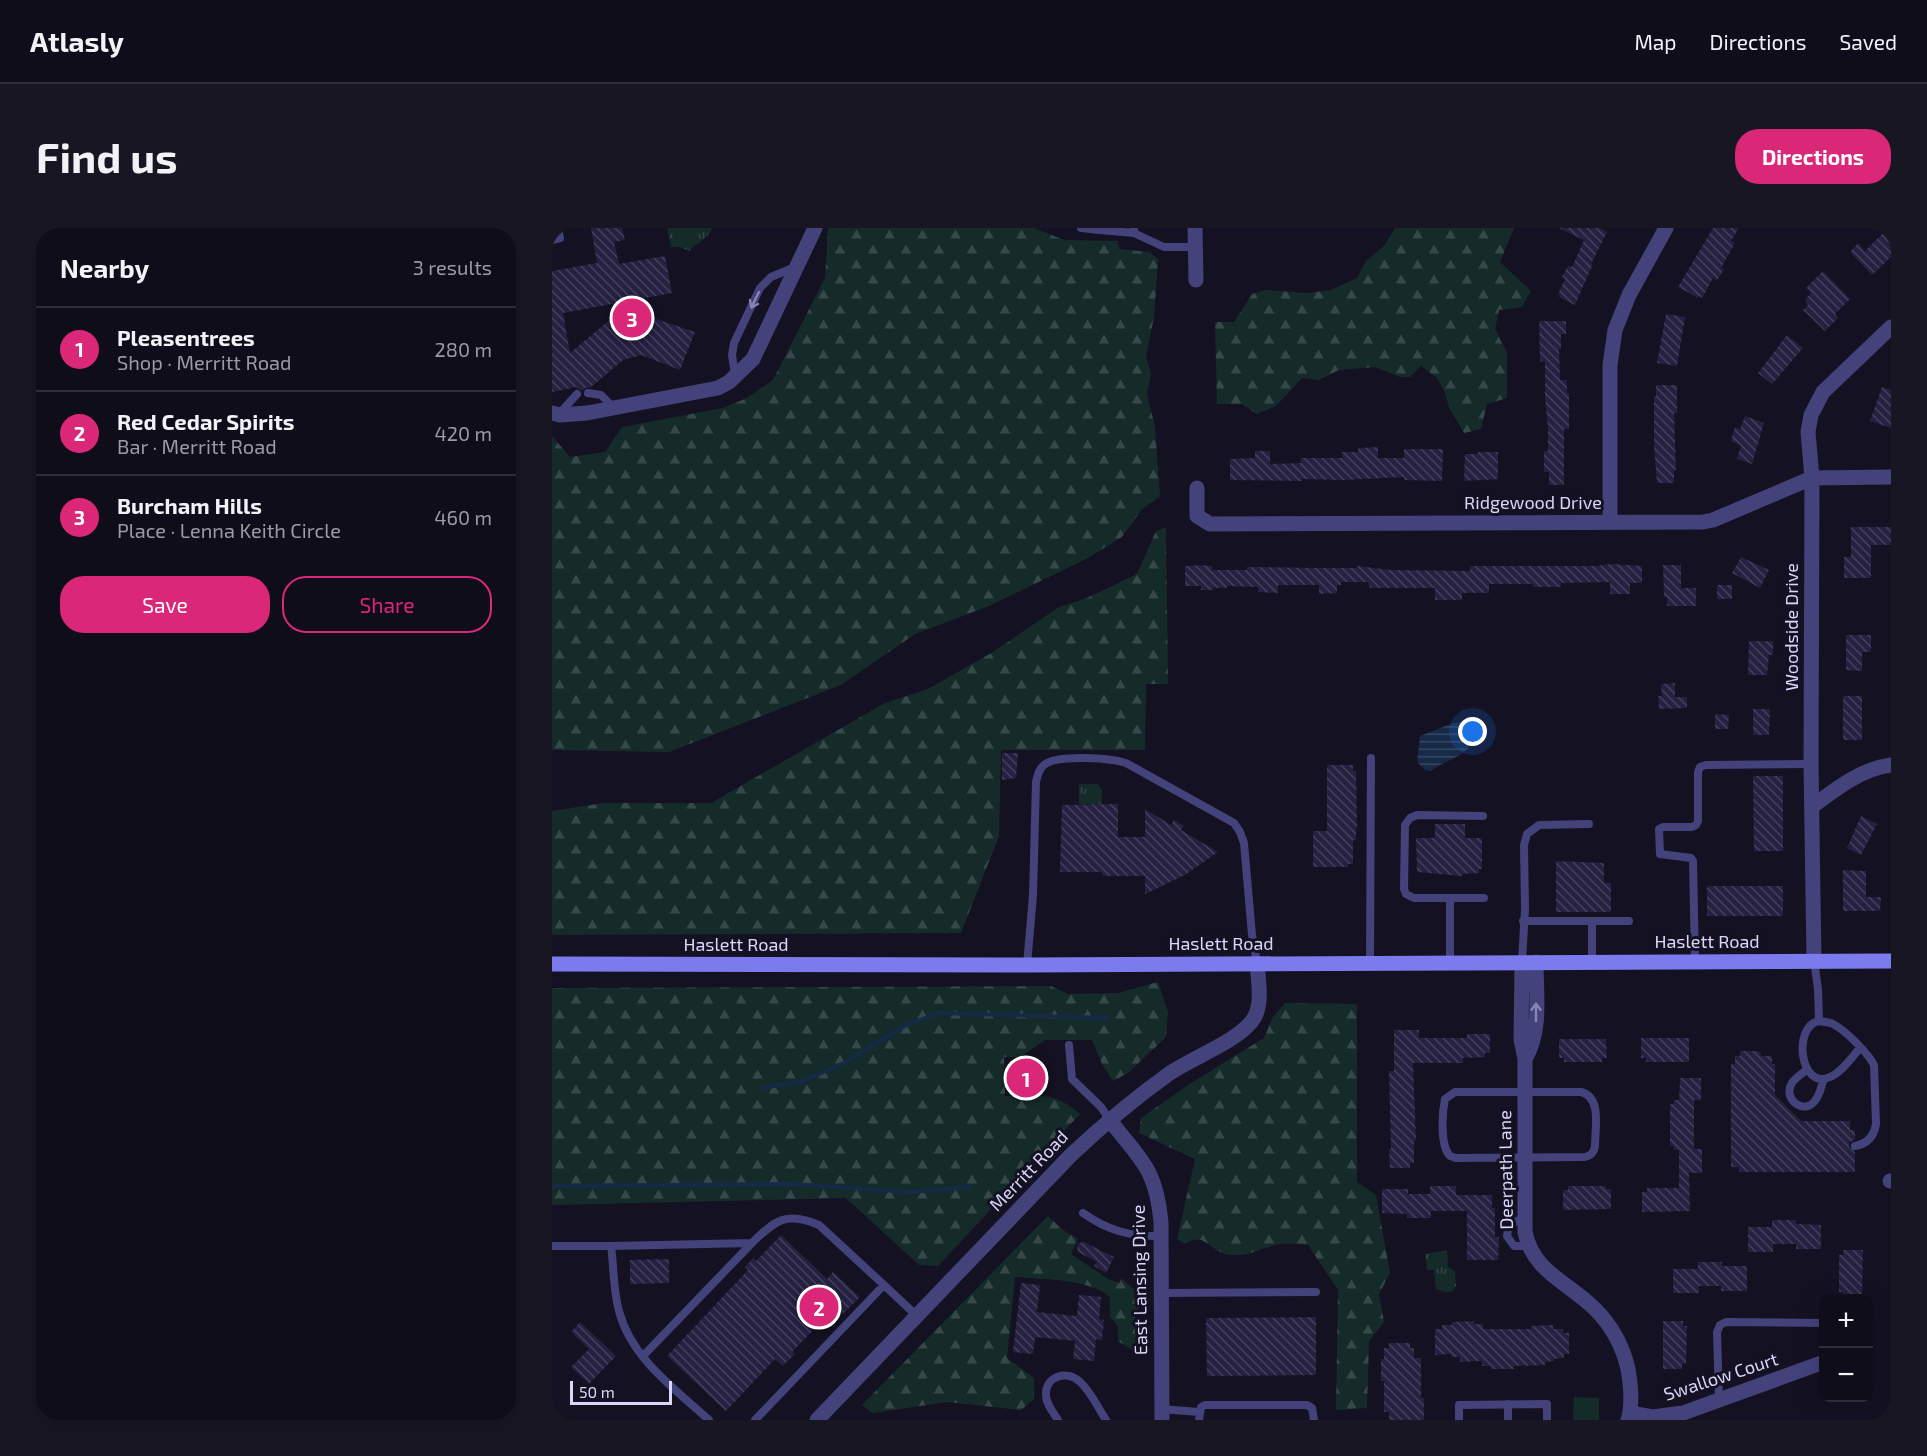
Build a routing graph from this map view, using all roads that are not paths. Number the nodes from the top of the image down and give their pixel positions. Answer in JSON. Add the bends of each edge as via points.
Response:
{"nodes":[{"id":1,"x":558,"y":228,"type":"edge"},
{"id":2,"x":816,"y":228,"type":"edge"},
{"id":3,"x":1082,"y":228,"type":"edge"},
{"id":4,"x":1195,"y":228,"type":"edge"},
{"id":5,"x":1666,"y":228,"type":"edge"},
{"id":6,"x":1100,"y":229,"type":"edge"},
{"id":7,"x":1134,"y":230,"type":"edge"},
{"id":8,"x":552,"y":240,"type":"edge"},
{"id":9,"x":1195,"y":247,"type":"junction"},
{"id":10,"x":799,"y":265,"type":"junction"},
{"id":11,"x":1196,"y":280,"type":"dead end"},
{"id":12,"x":1891,"y":327,"type":"edge"},
{"id":13,"x":735,"y":376,"type":"junction"},
{"id":14,"x":588,"y":393,"type":"dead end"},
{"id":15,"x":577,"y":394,"type":"dead end"},
{"id":16,"x":614,"y":408,"type":"junction"},
{"id":17,"x":556,"y":414,"type":"edge"},
{"id":18,"x":1891,"y":477,"type":"edge"},
{"id":19,"x":1812,"y":478,"type":"junction"},
{"id":20,"x":1197,"y":488,"type":"dead end"},
{"id":21,"x":1610,"y":522,"type":"junction"},
{"id":22,"x":1371,"y":758,"type":"dead end"},
{"id":23,"x":1811,"y":764,"type":"junction"},
{"id":24,"x":1891,"y":765,"type":"edge"},
{"id":25,"x":1813,"y":806,"type":"junction"},
{"id":26,"x":1483,"y":816,"type":"dead end"},
{"id":27,"x":1589,"y":824,"type":"dead end"},
{"id":28,"x":1450,"y":898,"type":"junction"},
{"id":29,"x":1484,"y":898,"type":"dead end"},
{"id":30,"x":1523,"y":921,"type":"junction"},
{"id":31,"x":1592,"y":921,"type":"junction"},
{"id":32,"x":1629,"y":921,"type":"dead end"},
{"id":33,"x":1814,"y":960,"type":"junction"},
{"id":34,"x":1891,"y":960,"type":"edge"},
{"id":35,"x":1695,"y":961,"type":"junction"},
{"id":36,"x":1370,"y":962,"type":"junction"},
{"id":37,"x":1450,"y":962,"type":"junction"},
{"id":38,"x":1529,"y":962,"type":"junction"},
{"id":39,"x":1592,"y":962,"type":"junction"},
{"id":40,"x":1257,"y":963,"type":"junction"},
{"id":41,"x":552,"y":964,"type":"edge"},
{"id":42,"x":1027,"y":965,"type":"junction"},
{"id":43,"x":1819,"y":1021,"type":"junction"},
{"id":44,"x":1069,"y":1046,"type":"dead end"},
{"id":45,"x":1860,"y":1048,"type":"junction"},
{"id":46,"x":1806,"y":1070,"type":"junction"},
{"id":47,"x":1824,"y":1079,"type":"junction"},
{"id":48,"x":1525,"y":1092,"type":"junction"},
{"id":49,"x":1109,"y":1119,"type":"junction"},
{"id":50,"x":1855,"y":1146,"type":"dead end"},
{"id":51,"x":1526,"y":1157,"type":"junction"},
{"id":52,"x":1083,"y":1213,"type":"dead end"},
{"id":53,"x":1161,"y":1236,"type":"junction"},
{"id":54,"x":752,"y":1243,"type":"junction"},
{"id":55,"x":552,"y":1246,"type":"edge"},
{"id":56,"x":612,"y":1246,"type":"junction"},
{"id":57,"x":884,"y":1285,"type":"junction"},
{"id":58,"x":1316,"y":1292,"type":"dead end"},
{"id":59,"x":1160,"y":1293,"type":"junction"},
{"id":60,"x":918,"y":1317,"type":"junction"},
{"id":61,"x":1819,"y":1323,"type":"edge"},
{"id":62,"x":643,"y":1356,"type":"junction"},
{"id":63,"x":1819,"y":1364,"type":"edge"},
{"id":64,"x":1719,"y":1401,"type":"junction"},
{"id":65,"x":1508,"y":1404,"type":"junction"},
{"id":66,"x":1162,"y":1415,"type":"edge"},
{"id":67,"x":1199,"y":1416,"type":"edge"},
{"id":68,"x":1629,"y":1416,"type":"edge"},
{"id":69,"x":709,"y":1420,"type":"edge"},
{"id":70,"x":755,"y":1420,"type":"edge"},
{"id":71,"x":817,"y":1420,"type":"edge"},
{"id":72,"x":1058,"y":1420,"type":"edge"},
{"id":73,"x":1106,"y":1420,"type":"edge"},
{"id":74,"x":1314,"y":1420,"type":"edge"},
{"id":75,"x":1459,"y":1420,"type":"edge"},
{"id":76,"x":1508,"y":1420,"type":"edge"},
{"id":77,"x":1547,"y":1420,"type":"edge"}],
"edges":[{"from":1,"to":8,"type":"lane","via":[[560,238]]},
{"from":2,"to":10,"type":"street"},
{"from":3,"to":6,"type":"lane"},
{"from":4,"to":9,"type":"street"},
{"from":5,"to":21,"type":"street","via":[[1615,330],[1610,365]]},
{"from":6,"to":7,"type":"lane"},
{"from":7,"to":9,"type":"lane","via":[[1164,247]]},
{"from":9,"to":11,"type":"street"},
{"from":10,"to":13,"type":"street","via":[[753,359]]},
{"from":10,"to":13,"type":"lane","one_way":true,"via":[[771,277],[760,288],[734,343]]},
{"from":12,"to":19,"type":"street","name":"Woodside Drive","via":[[1822,392],[1808,432]]},
{"from":13,"to":16,"type":"street","via":[[718,388]]},
{"from":14,"to":16,"type":"lane","via":[[601,395]]},
{"from":15,"to":17,"type":"lane"},
{"from":16,"to":17,"type":"street","via":[[587,414]]},
{"from":18,"to":19,"type":"street","name":"Ridgewood Drive"},
{"from":19,"to":21,"type":"street","name":"Ridgewood Drive","via":[[1713,520]]},
{"from":19,"to":23,"type":"street","name":"Woodside Drive"},
{"from":20,"to":21,"type":"street","name":"Ridgewood Drive","via":[[1197,516],[1210,524]]},
{"from":22,"to":36,"type":"lane"},
{"from":23,"to":25,"type":"street","name":"Woodside Drive"},
{"from":23,"to":35,"type":"lane","via":[[1700,767],[1696,825],[1659,829],[1660,854],[1687,856],[1693,861]]},
{"from":24,"to":25,"type":"street","via":[[1864,772]]},
{"from":25,"to":33,"type":"street","name":"Woodside Drive"},
{"from":26,"to":28,"type":"lane","via":[[1417,815],[1405,825],[1406,894],[1414,898]]},
{"from":27,"to":30,"type":"lane","via":[[1539,825],[1527,834]]},
{"from":28,"to":29,"type":"lane"},
{"from":28,"to":37,"type":"lane"},
{"from":30,"to":31,"type":"lane"},
{"from":30,"to":38,"type":"lane"},
{"from":31,"to":32,"type":"lane"},
{"from":31,"to":39,"type":"lane"},
{"from":33,"to":34,"type":"main road","name":"Haslett Road"},
{"from":33,"to":35,"type":"main road","name":"Haslett Road"},
{"from":33,"to":43,"type":"lane"},
{"from":35,"to":39,"type":"main road","name":"Haslett Road"},
{"from":36,"to":37,"type":"main road","name":"Haslett Road"},
{"from":36,"to":40,"type":"main road","name":"Haslett Road"},
{"from":37,"to":38,"type":"main road","name":"Haslett Road"},
{"from":38,"to":39,"type":"main road","name":"Haslett Road"},
{"from":38,"to":48,"type":"street","name":"Deerpath Lane","via":[[1536,1035],[1526,1059]]},
{"from":40,"to":42,"type":"main road","name":"Haslett Road"},
{"from":40,"to":42,"type":"lane","via":[[1244,843],[1234,823],[1126,763],[1061,759],[1044,765],[1036,782]]},
{"from":40,"to":49,"type":"street","name":"Merritt Road","via":[[1259,1001],[1256,1016],[1248,1027],[1174,1071]]},
{"from":41,"to":42,"type":"main road","name":"Haslett Road"},
{"from":43,"to":45,"type":"lane","via":[[1831,1022]]},
{"from":43,"to":46,"type":"lane","via":[[1805,1032]]},
{"from":44,"to":49,"type":"lane","via":[[1072,1079]]},
{"from":45,"to":47,"type":"lane","via":[[1836,1074]]},
{"from":45,"to":50,"type":"lane","via":[[1874,1065],[1876,1124],[1870,1138]]},
{"from":46,"to":47,"type":"lane"},
{"from":46,"to":47,"type":"lane","via":[[1789,1089],[1791,1099],[1798,1105],[1807,1106],[1815,1101]]},
{"from":48,"to":51,"type":"street","name":"Deerpath Lane"},
{"from":48,"to":51,"type":"lane","via":[[1588,1094],[1595,1104],[1595,1146],[1590,1156]]},
{"from":48,"to":51,"type":"lane","via":[[1455,1092],[1443,1107],[1443,1136],[1450,1156]]},
{"from":49,"to":53,"type":"street","name":"East Lansing Drive","via":[[1153,1177]]},
{"from":49,"to":60,"type":"street","name":"Merritt Road"},
{"from":51,"to":68,"type":"street","name":"Deerpath Lane","via":[[1528,1246],[1546,1270],[1605,1319],[1625,1358],[1631,1394]]},
{"from":52,"to":53,"type":"lane","via":[[1116,1231]]},
{"from":53,"to":59,"type":"street","name":"East Lansing Drive"},
{"from":54,"to":56,"type":"lane"},
{"from":54,"to":57,"type":"lane","via":[[779,1220],[807,1219],[819,1225]]},
{"from":54,"to":62,"type":"lane"},
{"from":55,"to":56,"type":"lane"},
{"from":56,"to":62,"type":"lane","via":[[618,1310]]},
{"from":57,"to":60,"type":"lane"},
{"from":57,"to":70,"type":"lane"},
{"from":58,"to":59,"type":"lane"},
{"from":59,"to":66,"type":"street","name":"East Lansing Drive"},
{"from":60,"to":71,"type":"street","name":"Merritt Road"},
{"from":61,"to":64,"type":"lane","via":[[1720,1325]]},
{"from":62,"to":69,"type":"lane","via":[[652,1369]]},
{"from":63,"to":64,"type":"street","name":"Swallow Court"},
{"from":64,"to":68,"type":"street","name":"Swallow Court","via":[[1668,1416]]},
{"from":65,"to":75,"type":"lane","via":[[1459,1405]]},
{"from":65,"to":76,"type":"lane"},
{"from":65,"to":77,"type":"lane","via":[[1547,1404]]},
{"from":66,"to":67,"type":"lane"},
{"from":67,"to":74,"type":"lane","via":[[1205,1406],[1307,1406],[1312,1407]]},
{"from":72,"to":73,"type":"lane","via":[[1047,1402],[1046,1389],[1055,1377],[1066,1375],[1079,1380]]}]}
